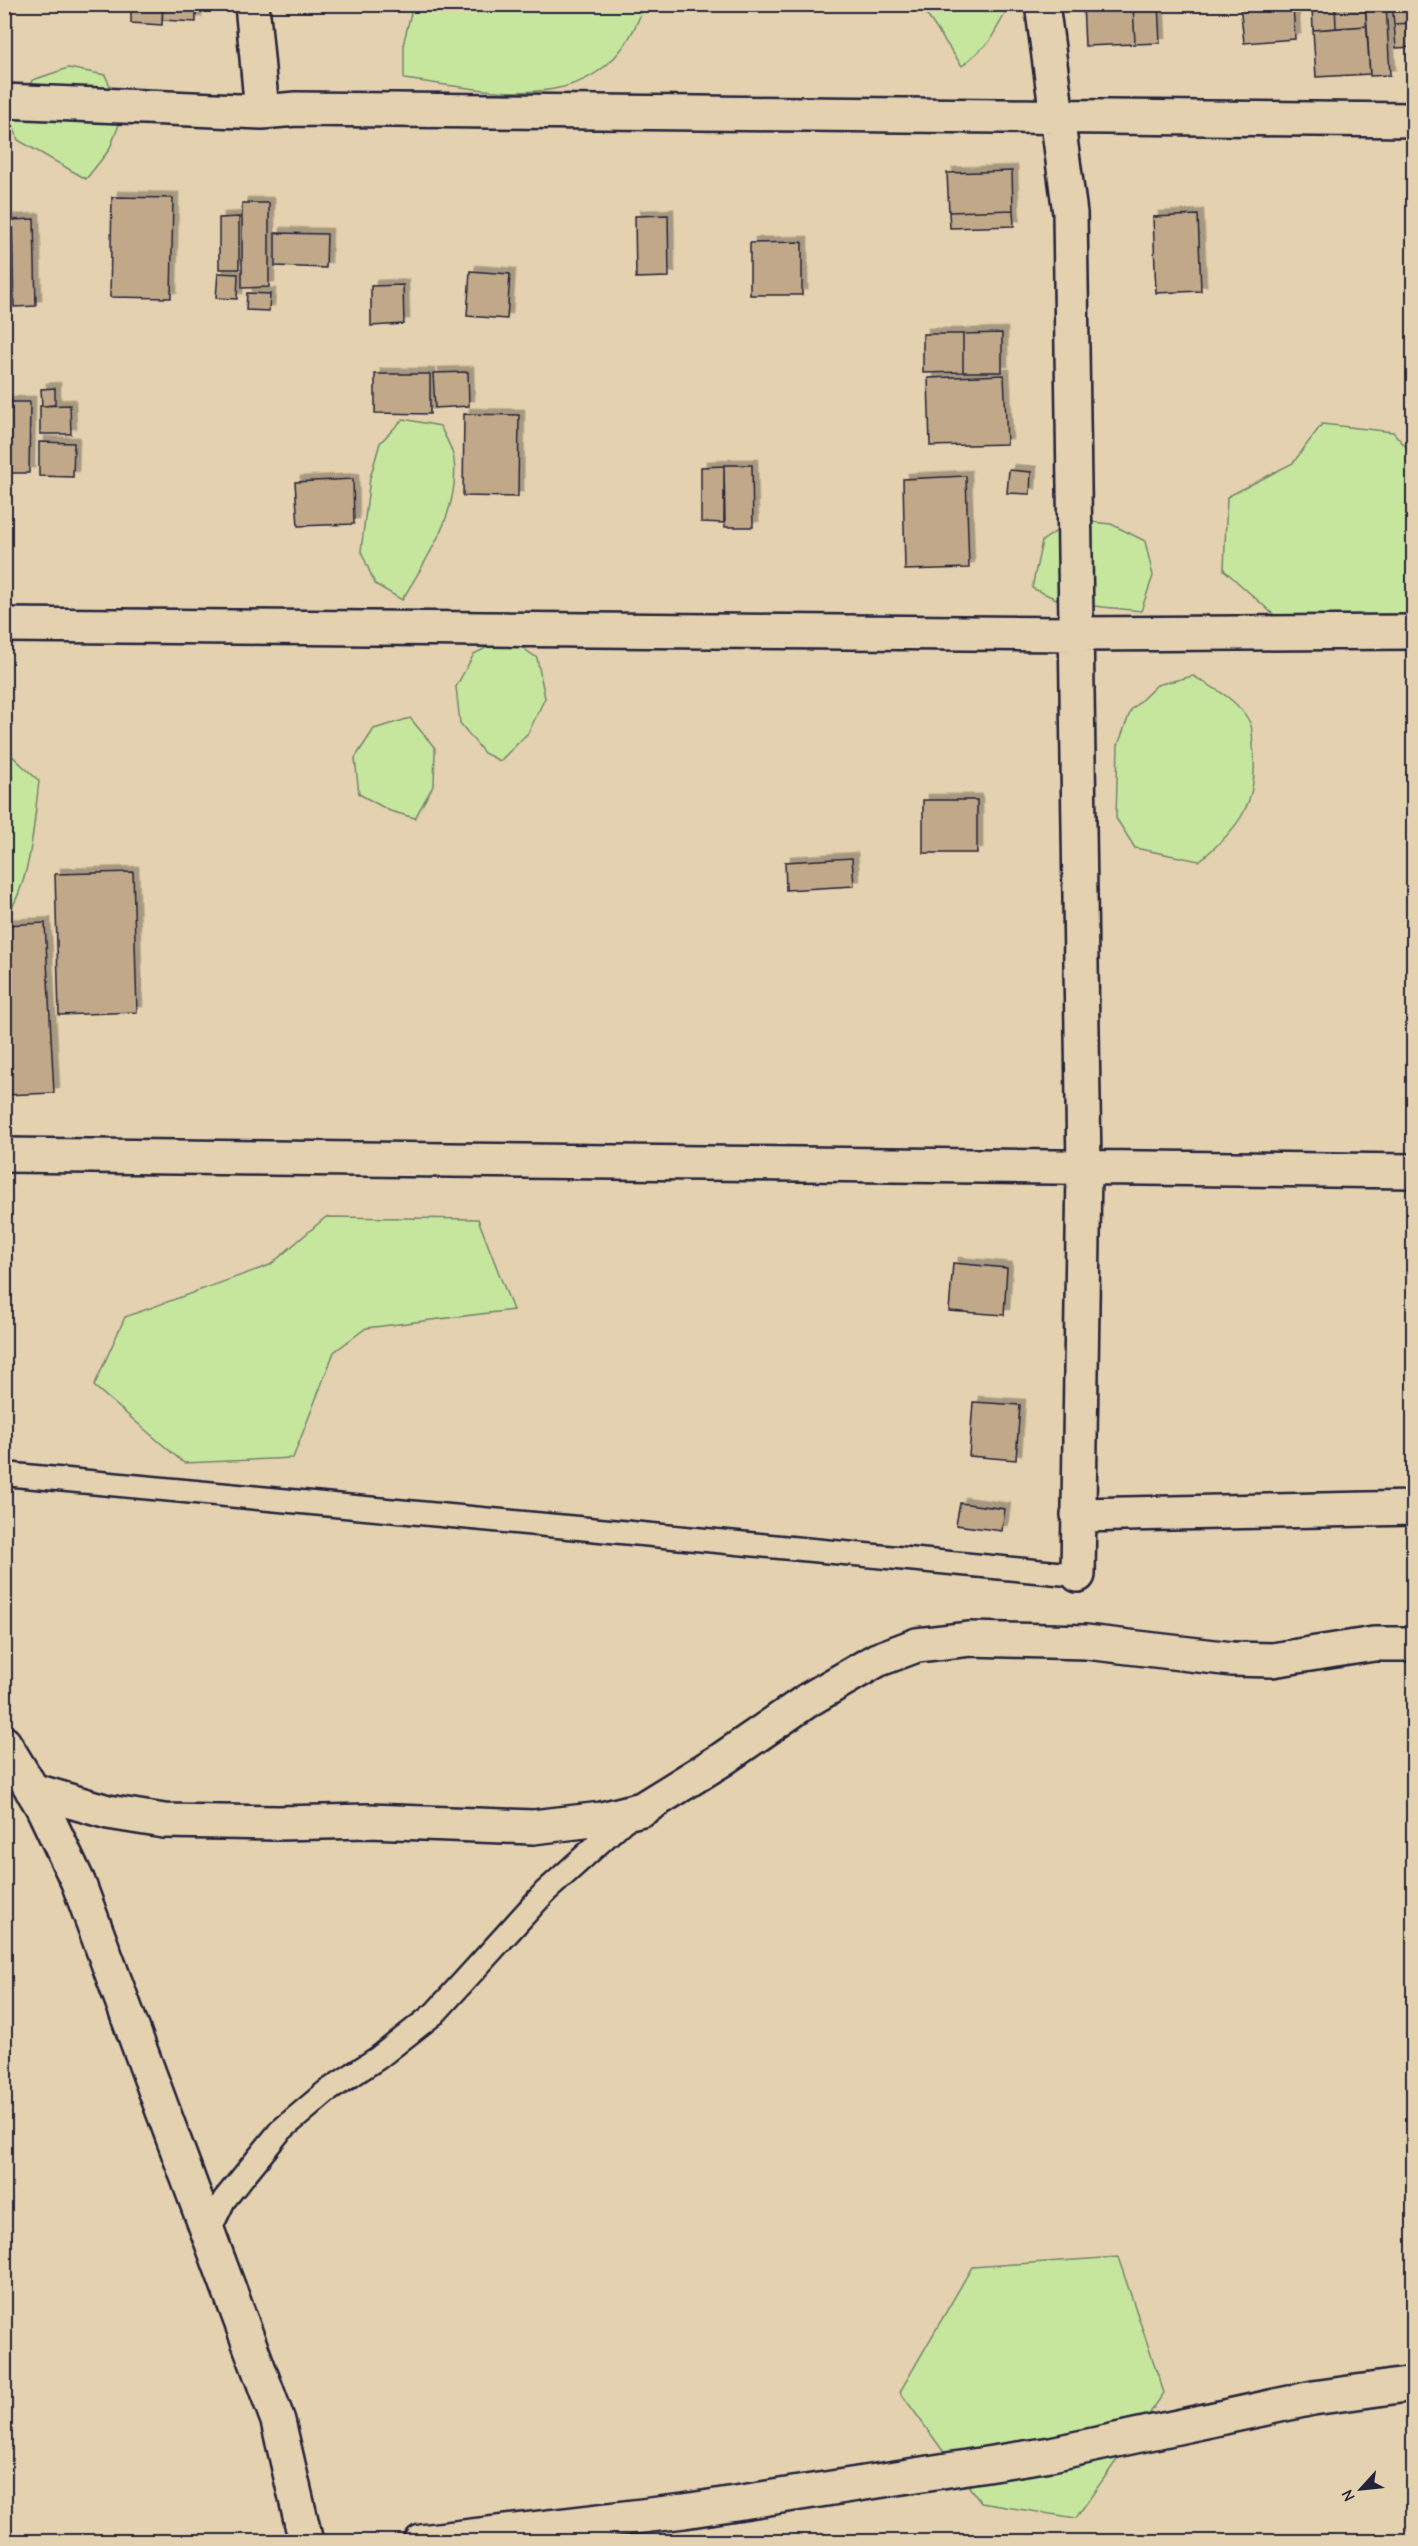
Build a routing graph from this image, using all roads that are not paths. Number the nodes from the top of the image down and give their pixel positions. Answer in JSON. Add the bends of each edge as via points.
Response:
{"nodes":[{"id":1,"x":252,"y":4,"type":"edge"},
{"id":2,"x":1042,"y":4,"type":"edge"},
{"id":3,"x":4,"y":100,"type":"edge"},
{"id":4,"x":262,"y":112,"type":"junction"},
{"id":5,"x":1058,"y":118,"type":"junction"},
{"id":6,"x":1413,"y":120,"type":"edge"},
{"id":7,"x":4,"y":625,"type":"edge"},
{"id":8,"x":1413,"y":632,"type":"edge"},
{"id":9,"x":1076,"y":634,"type":"junction"},
{"id":10,"x":4,"y":1155,"type":"edge"},
{"id":11,"x":1084,"y":1169,"type":"junction"},
{"id":12,"x":1413,"y":1171,"type":"edge"},
{"id":13,"x":4,"y":1474,"type":"edge"},
{"id":14,"x":1413,"y":1508,"type":"edge"},
{"id":15,"x":1078,"y":1515,"type":"junction"},
{"id":16,"x":1078,"y":1575,"type":"joint"},
{"id":17,"x":1413,"y":1644,"type":"edge"},
{"id":18,"x":4,"y":1743,"type":"edge"},
{"id":19,"x":32,"y":1790,"type":"junction"},
{"id":20,"x":635,"y":1811,"type":"junction"},
{"id":21,"x":208,"y":2233,"type":"junction"},
{"id":22,"x":1413,"y":2384,"type":"edge"},
{"id":23,"x":306,"y":2541,"type":"edge"},
{"id":24,"x":421,"y":2541,"type":"edge"}],
"edges":[{"from":1,"to":4,"type":"street"},
{"from":2,"to":5,"type":"street"},
{"from":3,"to":4,"type":"street"},
{"from":4,"to":5,"type":"street","via":[[296,109]]},
{"from":5,"to":6,"type":"street"},
{"from":5,"to":9,"type":"street","via":[[1071,213]]},
{"from":7,"to":9,"type":"street"},
{"from":8,"to":9,"type":"street"},
{"from":9,"to":11,"type":"street"},
{"from":10,"to":11,"type":"street"},
{"from":11,"to":12,"type":"street"},
{"from":11,"to":15,"type":"street"},
{"from":13,"to":16,"type":"lane"},
{"from":14,"to":15,"type":"street"},
{"from":15,"to":16,"type":"street"},
{"from":17,"to":20,"type":"street","via":[[1374,1644],[1272,1660],[1086,1642],[970,1639],[917,1645],[877,1660],[807,1700],[722,1760]]},
{"from":18,"to":19,"type":"street"},
{"from":19,"to":20,"type":"street","via":[[108,1812],[164,1821],[369,1821],[533,1827]]},
{"from":19,"to":21,"type":"street","via":[[78,1882]]},
{"from":20,"to":21,"type":"lane","via":[[545,1892],[435,2013],[326,2092],[280,2131],[224,2200]]},
{"from":21,"to":23,"type":"street","via":[[278,2421]]},
{"from":22,"to":24,"type":"street","via":[[1313,2398],[1051,2454],[684,2511]]}]}
